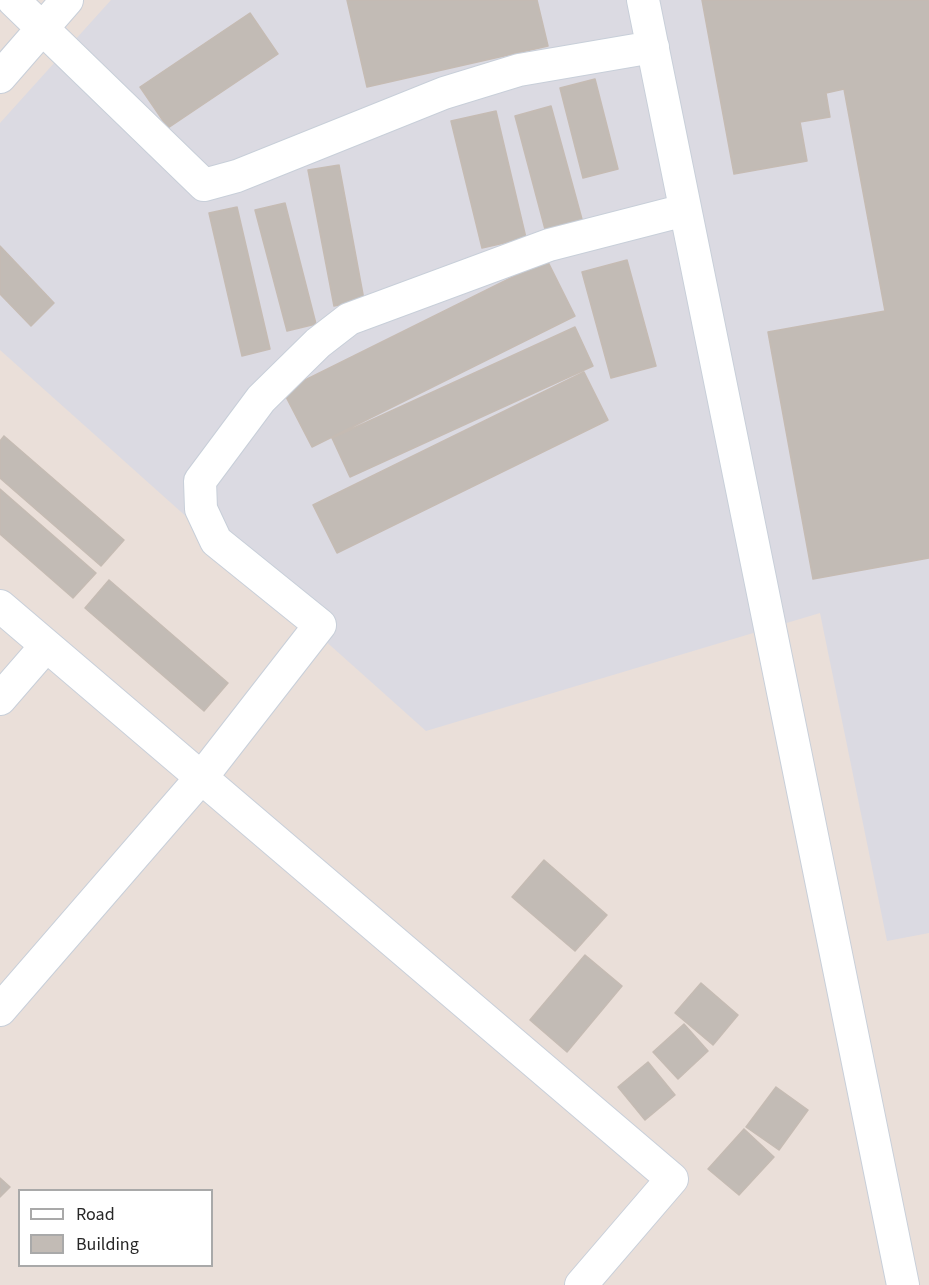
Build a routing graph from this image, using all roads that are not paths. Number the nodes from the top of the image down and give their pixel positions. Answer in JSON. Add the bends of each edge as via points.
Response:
{"nodes":[{"id":1,"x":12,"y":0,"type":"edge"},
{"id":2,"x":67,"y":0,"type":"edge"},
{"id":3,"x":643,"y":0,"type":"edge"},
{"id":4,"x":43,"y":28,"type":"junction"},
{"id":5,"x":653,"y":47,"type":"junction"},
{"id":6,"x":0,"y":77,"type":"edge"},
{"id":7,"x":685,"y":210,"type":"junction"},
{"id":8,"x":0,"y":606,"type":"edge"},
{"id":9,"x":46,"y":646,"type":"junction"},
{"id":10,"x":0,"y":699,"type":"edge"},
{"id":11,"x":201,"y":778,"type":"junction"},
{"id":12,"x":0,"y":1010,"type":"edge"},
{"id":13,"x":581,"y":1285,"type":"edge"},
{"id":14,"x":903,"y":1285,"type":"edge"}],
"edges":[{"from":1,"to":4,"type":"street"},
{"from":2,"to":4,"type":"street"},
{"from":3,"to":5,"type":"street"},
{"from":4,"to":5,"type":"street","via":[[204,185],[237,176],[444,93],[498,76]]},
{"from":4,"to":6,"type":"street"},
{"from":5,"to":7,"type":"street"},
{"from":7,"to":11,"type":"street","via":[[549,245],[350,319],[318,343],[261,399],[200,481],[201,508],[216,541],[320,625]]},
{"from":7,"to":14,"type":"street"},
{"from":8,"to":9,"type":"street"},
{"from":9,"to":10,"type":"street"},
{"from":9,"to":11,"type":"street"},
{"from":11,"to":12,"type":"street"},
{"from":11,"to":13,"type":"street","via":[[672,1179]]}]}
